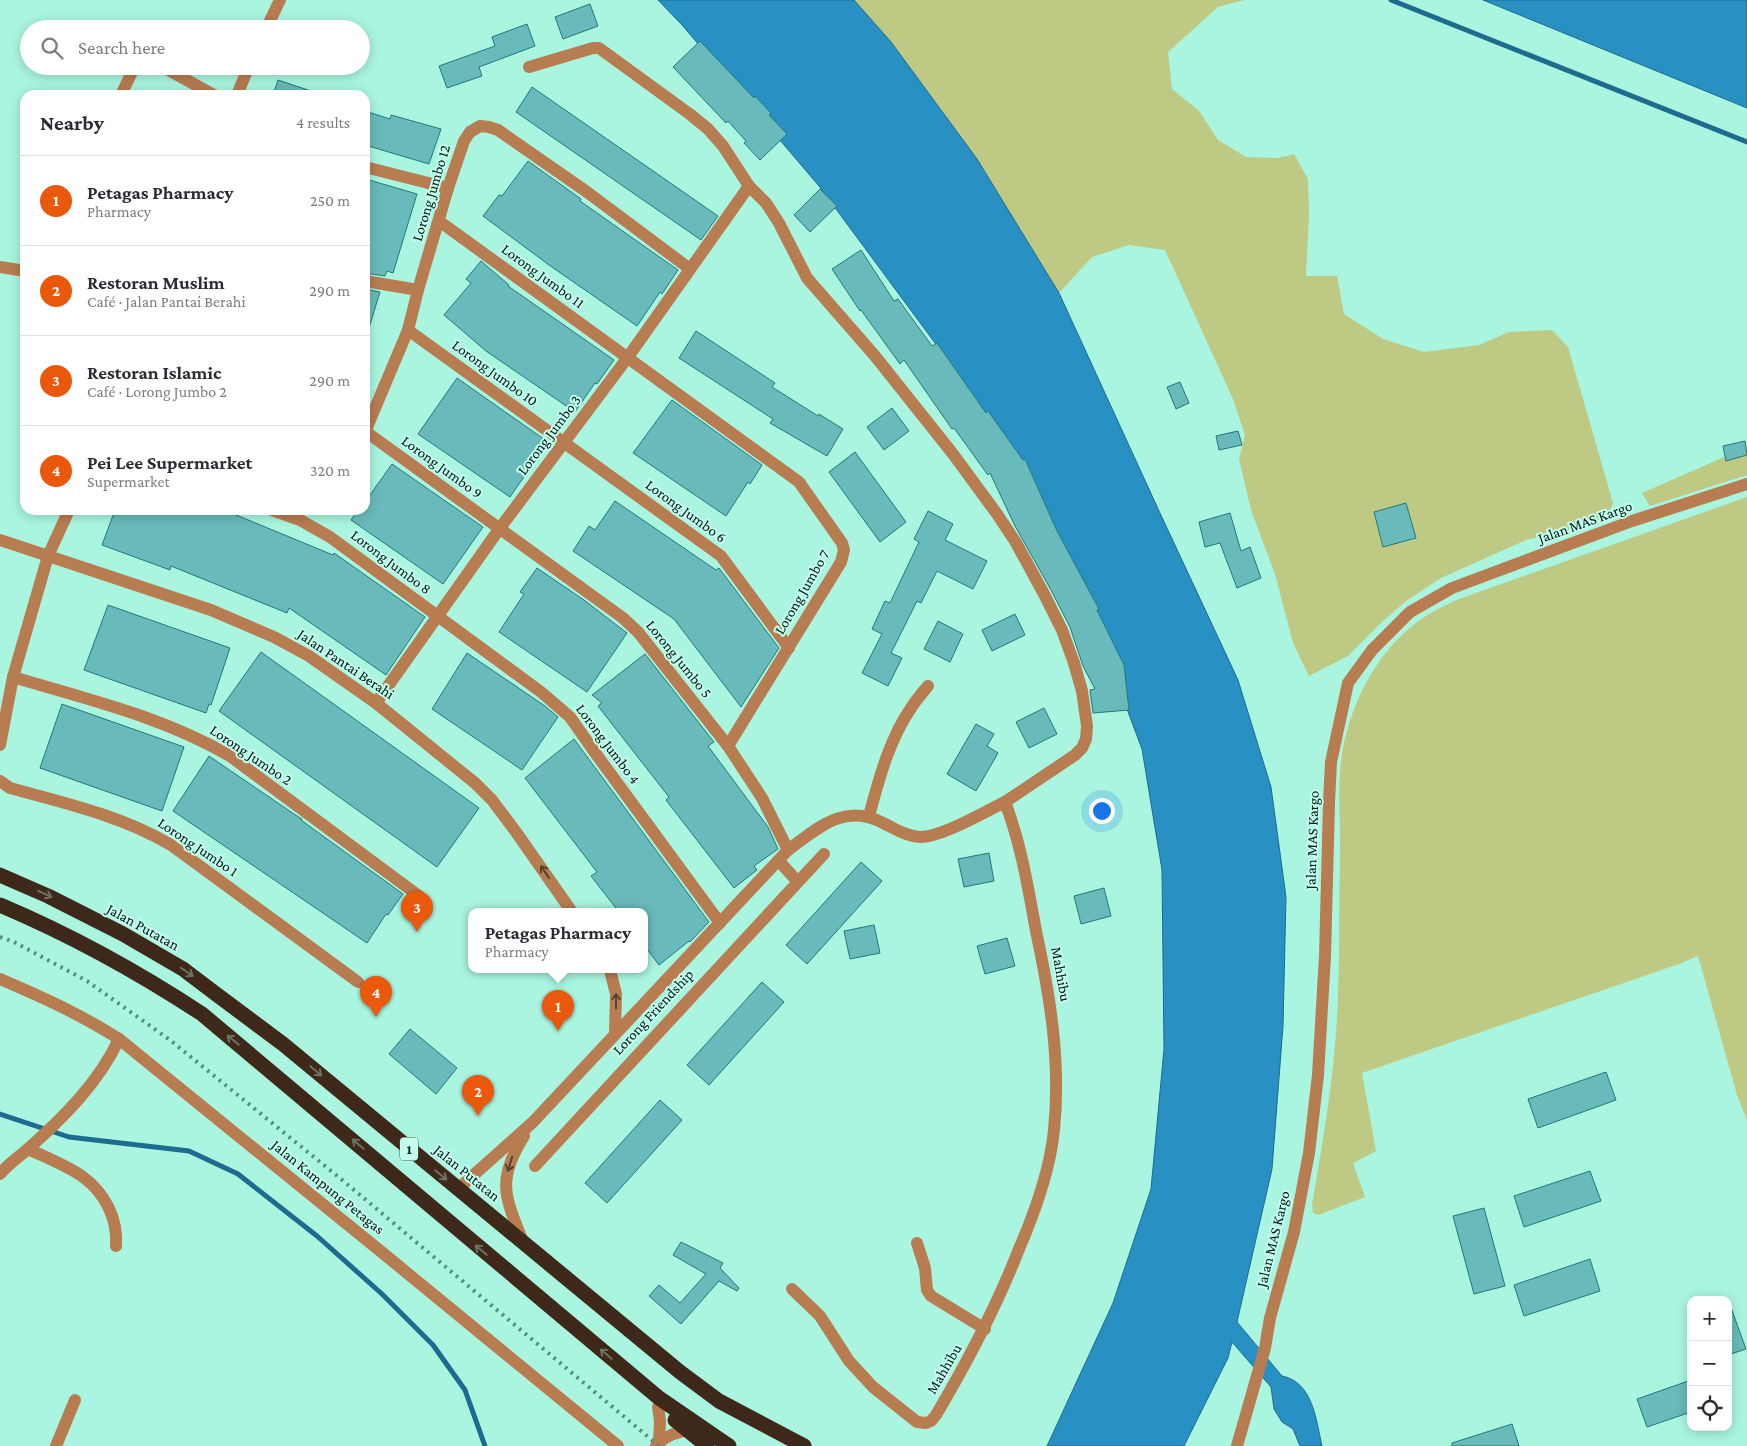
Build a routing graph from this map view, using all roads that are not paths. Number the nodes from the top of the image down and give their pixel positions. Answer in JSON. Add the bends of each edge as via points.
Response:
{"nodes":[{"id":1,"x":280,"y":0,"type":"edge"},
{"id":2,"x":270,"y":20,"type":"edge"},
{"id":3,"x":529,"y":67,"type":"dead end"},
{"id":4,"x":131,"y":75,"type":"edge"},
{"id":5,"x":177,"y":75,"type":"edge"},
{"id":6,"x":245,"y":75,"type":"edge"},
{"id":7,"x":124,"y":90,"type":"edge"},
{"id":8,"x":205,"y":90,"type":"edge"},
{"id":9,"x":239,"y":90,"type":"edge"},
{"id":10,"x":370,"y":168,"type":"edge"},
{"id":11,"x":749,"y":186,"type":"junction"},
{"id":12,"x":448,"y":188,"type":"junction"},
{"id":13,"x":439,"y":221,"type":"junction"},
{"id":14,"x":0,"y":267,"type":"edge"},
{"id":15,"x":690,"y":269,"type":"junction"},
{"id":16,"x":20,"y":270,"type":"edge"},
{"id":17,"x":370,"y":282,"type":"edge"},
{"id":18,"x":418,"y":290,"type":"junction"},
{"id":19,"x":408,"y":330,"type":"junction"},
{"id":20,"x":628,"y":357,"type":"junction"},
{"id":21,"x":370,"y":420,"type":"edge"},
{"id":22,"x":370,"y":436,"type":"edge"},
{"id":23,"x":564,"y":443,"type":"junction"},
{"id":24,"x":1747,"y":484,"type":"edge"},
{"id":25,"x":67,"y":515,"type":"edge"},
{"id":26,"x":286,"y":515,"type":"edge"},
{"id":27,"x":500,"y":528,"type":"junction"},
{"id":28,"x":0,"y":540,"type":"edge"},
{"id":29,"x":48,"y":556,"type":"junction"},
{"id":30,"x":437,"y":616,"type":"junction"},
{"id":31,"x":789,"y":648,"type":"junction"},
{"id":32,"x":13,"y":677,"type":"junction"},
{"id":33,"x":928,"y":686,"type":"dead end"},
{"id":34,"x":376,"y":703,"type":"junction"},
{"id":35,"x":0,"y":745,"type":"edge"},
{"id":36,"x":728,"y":746,"type":"junction"},
{"id":37,"x":0,"y":781,"type":"edge"},
{"id":38,"x":1006,"y":802,"type":"junction"},
{"id":39,"x":869,"y":816,"type":"junction"},
{"id":40,"x":788,"y":850,"type":"junction"},
{"id":41,"x":824,"y":854,"type":"dead end"},
{"id":42,"x":779,"y":861,"type":"junction"},
{"id":43,"x":0,"y":875,"type":"edge"},
{"id":44,"x":797,"y":881,"type":"junction"},
{"id":45,"x":419,"y":896,"type":"dead end"},
{"id":46,"x":0,"y":905,"type":"edge"},
{"id":47,"x":569,"y":908,"type":"edge"},
{"id":48,"x":720,"y":924,"type":"junction"},
{"id":49,"x":611,"y":973,"type":"edge"},
{"id":50,"x":0,"y":979,"type":"edge"},
{"id":51,"x":358,"y":982,"type":"dead end"},
{"id":52,"x":615,"y":1033,"type":"junction"},
{"id":53,"x":119,"y":1039,"type":"junction"},
{"id":54,"x":533,"y":1122,"type":"junction"},
{"id":55,"x":28,"y":1149,"type":"junction"},
{"id":56,"x":535,"y":1166,"type":"dead end"},
{"id":57,"x":0,"y":1174,"type":"edge"},
{"id":58,"x":458,"y":1189,"type":"junction"},
{"id":59,"x":523,"y":1242,"type":"junction"},
{"id":60,"x":917,"y":1243,"type":"dead end"},
{"id":61,"x":116,"y":1246,"type":"dead end"},
{"id":62,"x":792,"y":1289,"type":"dead end"},
{"id":63,"x":984,"y":1329,"type":"junction"},
{"id":64,"x":634,"y":1378,"type":"junction"},
{"id":65,"x":75,"y":1400,"type":"dead end"},
{"id":66,"x":658,"y":1407,"type":"junction"},
{"id":67,"x":687,"y":1430,"type":"junction"},
{"id":68,"x":658,"y":1444,"type":"edge"},
{"id":69,"x":56,"y":1446,"type":"edge"},
{"id":70,"x":618,"y":1446,"type":"edge"},
{"id":71,"x":707,"y":1446,"type":"edge"},
{"id":72,"x":729,"y":1446,"type":"edge"},
{"id":73,"x":804,"y":1446,"type":"edge"},
{"id":74,"x":1238,"y":1446,"type":"edge"}],
"edges":[{"from":1,"to":2,"type":"street"},
{"from":3,"to":11,"type":"street","via":[[599,48],[708,129]]},
{"from":4,"to":7,"type":"street"},
{"from":5,"to":8,"type":"street"},
{"from":6,"to":9,"type":"street"},
{"from":10,"to":12,"type":"street"},
{"from":11,"to":15,"type":"street","name":"Lorong Jumbo 3"},
{"from":11,"to":38,"type":"street","via":[[779,223],[807,278],[875,356],[980,489],[1015,541],[1062,630],[1082,691],[1086,739],[1075,755]]},
{"from":12,"to":13,"type":"street","name":"Lorong Jumbo 12"},
{"from":12,"to":15,"type":"street","name":"Lorong Jumbo 12","via":[[470,132],[480,126],[498,130]]},
{"from":13,"to":18,"type":"street","name":"Lorong Jumbo 12"},
{"from":13,"to":20,"type":"street","name":"Lorong Jumbo 11"},
{"from":14,"to":16,"type":"street"},
{"from":15,"to":20,"type":"street","name":"Lorong Jumbo 3"},
{"from":17,"to":18,"type":"street"},
{"from":18,"to":19,"type":"street","name":"Lorong Jumbo 12"},
{"from":19,"to":21,"type":"street","name":"Lorong Jumbo 12"},
{"from":19,"to":23,"type":"street","name":"Lorong Jumbo 10"},
{"from":20,"to":23,"type":"street","name":"Lorong Jumbo 3"},
{"from":20,"to":31,"type":"street","name":"Lorong Jumbo 7","via":[[799,482],[842,543],[841,562]]},
{"from":22,"to":27,"type":"street","name":"Lorong Jumbo 9"},
{"from":23,"to":27,"type":"street","name":"Lorong Jumbo 3"},
{"from":23,"to":31,"type":"street","name":"Lorong Jumbo 6","via":[[721,556]]},
{"from":24,"to":74,"type":"street","name":"Jalan MAS Kargo","via":[[1452,588],[1410,612],[1372,650],[1348,683],[1331,762],[1325,956],[1316,1102],[1309,1153],[1294,1232]]},
{"from":25,"to":29,"type":"street"},
{"from":26,"to":30,"type":"street","name":"Lorong Jumbo 8","via":[[330,537]]},
{"from":27,"to":30,"type":"street","name":"Lorong Jumbo 3"},
{"from":27,"to":36,"type":"street","name":"Lorong Jumbo 5","via":[[638,632]]},
{"from":28,"to":29,"type":"street","name":"Jalan Pantai Berahi"},
{"from":29,"to":32,"type":"street"},
{"from":29,"to":34,"type":"street","name":"Jalan Pantai Berahi","via":[[187,601],[253,628],[309,656]]},
{"from":30,"to":34,"type":"street","name":"Lorong Jumbo 3"},
{"from":30,"to":48,"type":"street","name":"Lorong Jumbo 4","via":[[542,692],[570,717]]},
{"from":31,"to":36,"type":"street","name":"Lorong Jumbo 7"},
{"from":32,"to":35,"type":"street"},
{"from":32,"to":45,"type":"street","name":"Lorong Jumbo 2","via":[[162,723],[207,742]]},
{"from":33,"to":39,"type":"street","via":[[911,708],[894,740]]},
{"from":47,"to":34,"type":"street","name":"Jalan Pantai Berahi","one_way":true,"via":[[492,800],[453,764]]},
{"from":36,"to":40,"type":"street","name":"Lorong Jumbo 5","via":[[762,798]]},
{"from":37,"to":51,"type":"street","name":"Lorong Jumbo 1","via":[[10,788],[89,810],[154,835]]},
{"from":38,"to":39,"type":"street","via":[[927,836],[900,832]]},
{"from":38,"to":63,"type":"street","name":"Mahhibu","via":[[1023,859],[1046,980],[1054,1038],[1056,1102],[1054,1132],[1038,1201]]},
{"from":39,"to":40,"type":"street","via":[[847,816],[826,822]]},
{"from":40,"to":42,"type":"street"},
{"from":41,"to":44,"type":"street","name":"Lorong Friendship"},
{"from":42,"to":44,"type":"street"},
{"from":42,"to":48,"type":"street"},
{"from":43,"to":58,"type":"highway","name":"Jalan Putatan","number":"1","one_way":true,"via":[[122,934],[182,969],[283,1044]]},
{"from":44,"to":56,"type":"street","name":"Lorong Friendship"},
{"from":64,"to":46,"type":"highway","number":"1","one_way":true,"via":[[202,1014],[110,958]]},
{"from":48,"to":52,"type":"street"},
{"from":52,"to":49,"type":"street","one_way":true,"via":[[616,994]]},
{"from":50,"to":53,"type":"street","name":"Jalan Kampung Petagas","via":[[88,1019]]},
{"from":52,"to":54,"type":"street"},
{"from":53,"to":55,"type":"street","via":[[95,1080]]},
{"from":53,"to":70,"type":"street","name":"Jalan Kampung Petagas"},
{"from":54,"to":58,"type":"street"},
{"from":54,"to":59,"type":"street","one_way":true,"via":[[513,1154],[505,1185],[509,1206]]},
{"from":55,"to":57,"type":"street"},
{"from":55,"to":61,"type":"street","via":[[82,1176],[94,1188],[112,1213]]},
{"from":58,"to":59,"type":"highway","name":"Jalan Putatan","number":"1"},
{"from":59,"to":73,"type":"highway","name":"Jalan Putatan","number":"1","via":[[719,1401]]},
{"from":60,"to":63,"type":"street","via":[[931,1296]]},
{"from":62,"to":63,"type":"street","name":"Mahhibu","via":[[820,1316],[849,1361],[873,1387],[921,1423],[931,1421],[936,1415]]},
{"from":64,"to":66,"type":"highway"},
{"from":64,"to":72,"type":"highway","number":"1"},
{"from":65,"to":69,"type":"street"},
{"from":66,"to":67,"type":"highway"},
{"from":66,"to":68,"type":"street"},
{"from":67,"to":68,"type":"street"},
{"from":67,"to":71,"type":"highway"}]}
